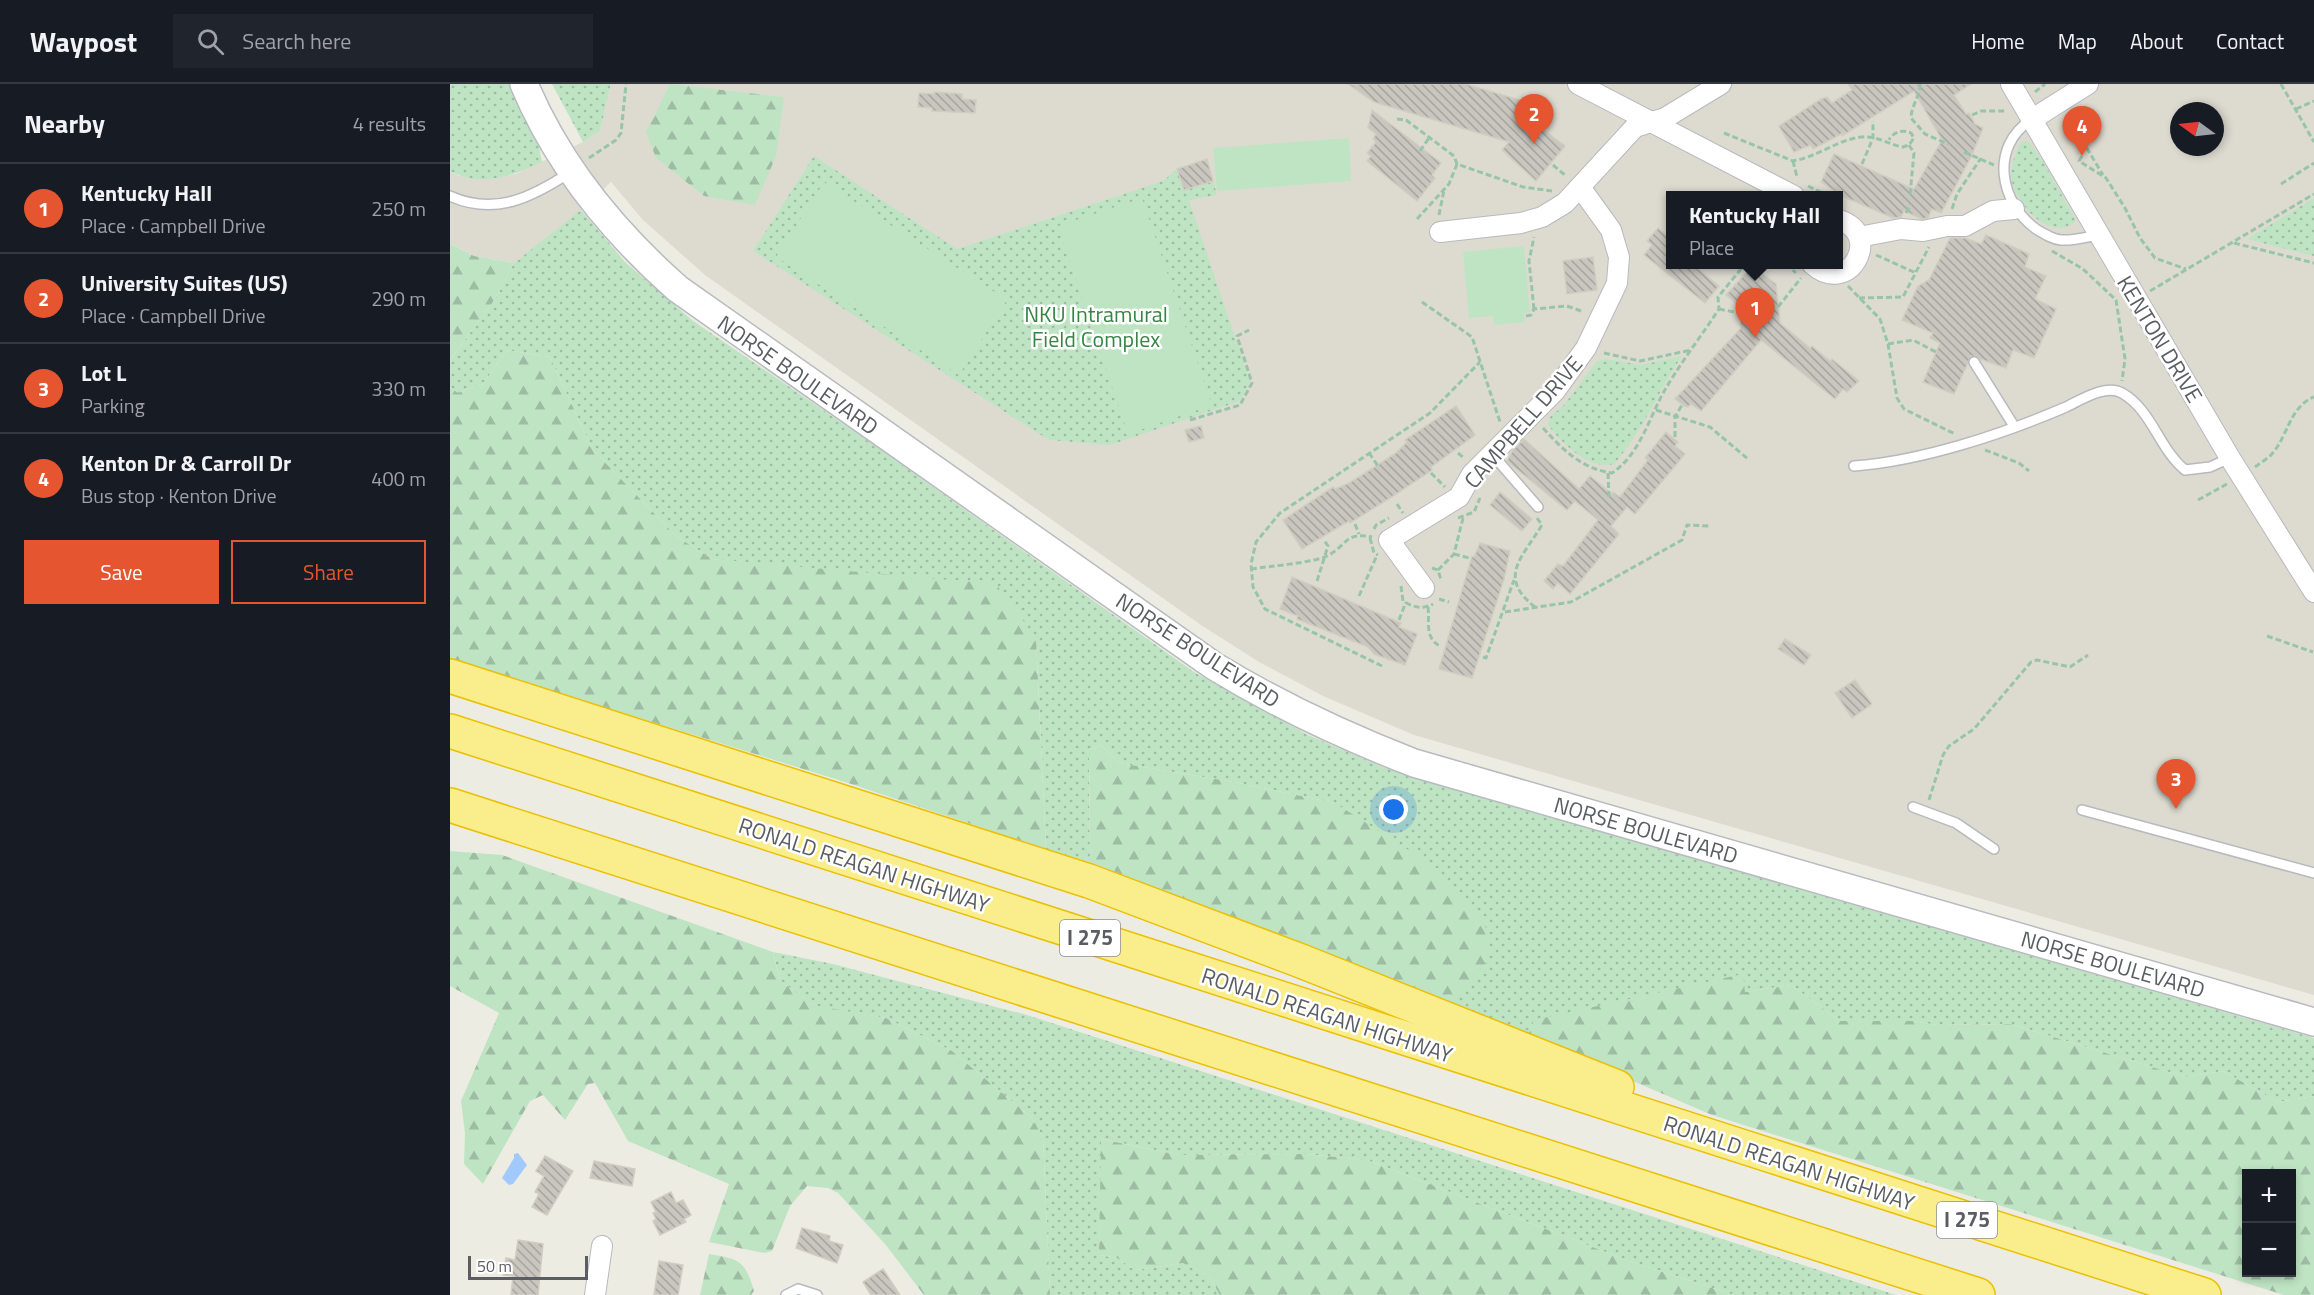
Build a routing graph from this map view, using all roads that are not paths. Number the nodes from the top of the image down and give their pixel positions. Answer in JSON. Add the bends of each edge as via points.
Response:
{"nodes":[{"id":1,"x":524,"y":84,"type":"edge"},
{"id":2,"x":1578,"y":84,"type":"edge"},
{"id":3,"x":1721,"y":84,"type":"edge"},
{"id":4,"x":2011,"y":84,"type":"edge"},
{"id":5,"x":2088,"y":84,"type":"edge"},
{"id":6,"x":2031,"y":120,"type":"junction"},
{"id":7,"x":1654,"y":123,"type":"junction"},
{"id":8,"x":580,"y":165,"type":"junction"},
{"id":9,"x":1576,"y":184,"type":"junction"},
{"id":10,"x":1786,"y":191,"type":"edge"},
{"id":11,"x":450,"y":196,"type":"edge"},
{"id":12,"x":2014,"y":209,"type":"junction"},
{"id":13,"x":1843,"y":222,"type":"edge"},
{"id":14,"x":1439,"y":226,"type":"road end"},
{"id":15,"x":2098,"y":235,"type":"junction"},
{"id":16,"x":1859,"y":237,"type":"junction"},
{"id":17,"x":1807,"y":271,"type":"edge"},
{"id":18,"x":1974,"y":363,"type":"dead end"},
{"id":19,"x":2014,"y":426,"type":"junction"},
{"id":20,"x":1492,"y":454,"type":"junction"},
{"id":21,"x":2230,"y":458,"type":"junction"},
{"id":22,"x":1854,"y":466,"type":"dead end"},
{"id":23,"x":1538,"y":507,"type":"road end"},
{"id":24,"x":2314,"y":592,"type":"edge"},
{"id":25,"x":1430,"y":598,"type":"road end"},
{"id":26,"x":450,"y":676,"type":"edge"},
{"id":27,"x":450,"y":731,"type":"edge"},
{"id":28,"x":450,"y":805,"type":"edge"},
{"id":29,"x":1913,"y":807,"type":"dead end"},
{"id":30,"x":2082,"y":810,"type":"dead end"},
{"id":31,"x":1994,"y":849,"type":"dead end"},
{"id":32,"x":2314,"y":873,"type":"edge"},
{"id":33,"x":2314,"y":1022,"type":"edge"},
{"id":34,"x":1731,"y":1145,"type":"junction"},
{"id":35,"x":602,"y":1246,"type":"dead end"},
{"id":36,"x":595,"y":1295,"type":"edge"},
{"id":37,"x":786,"y":1295,"type":"edge"},
{"id":38,"x":817,"y":1295,"type":"edge"},
{"id":39,"x":1978,"y":1295,"type":"edge"},
{"id":40,"x":2204,"y":1295,"type":"edge"}],
"edges":[{"from":1,"to":8,"type":"street","name":"NORSE BOULEVARD","via":[[544,127]]},
{"from":2,"to":7,"type":"street"},
{"from":3,"to":7,"type":"street"},
{"from":4,"to":6,"type":"street","name":"KENTON DRIVE"},
{"from":5,"to":6,"type":"street"},
{"from":6,"to":12,"type":"lane","via":[[2022,126],[2006,155],[2005,181]]},
{"from":6,"to":15,"type":"street","name":"KENTON DRIVE"},
{"from":7,"to":9,"type":"street","via":[[1635,127]]},
{"from":7,"to":10,"type":"street"},
{"from":8,"to":11,"type":"lane","via":[[524,199],[497,206],[479,206]]},
{"from":8,"to":33,"type":"street","name":"NORSE BOULEVARD","via":[[588,197],[634,248],[698,305],[1214,666],[1330,729],[1414,763]]},
{"from":9,"to":14,"type":"street","via":[[1565,203],[1521,223]]},
{"from":9,"to":20,"type":"street","name":"CAMPBELL DRIVE","via":[[1611,230],[1619,257],[1617,284],[1586,348],[1555,391]]},
{"from":12,"to":15,"type":"lane","via":[[2046,236],[2061,240]]},
{"from":12,"to":16,"type":"street","via":[[1993,211],[1965,226],[1923,231],[1901,229]]},
{"from":13,"to":16,"type":"street"},
{"from":15,"to":21,"type":"street","name":"KENTON DRIVE"},
{"from":16,"to":17,"type":"street","via":[[1860,254],[1851,268],[1835,274]]},
{"from":18,"to":19,"type":"lane"},
{"from":19,"to":21,"type":"lane","via":[[2100,392],[2120,392],[2135,403],[2173,461],[2185,470],[2210,467]]},
{"from":19,"to":22,"type":"lane","via":[[1969,441]]},
{"from":20,"to":23,"type":"lane"},
{"from":20,"to":25,"type":"street","name":"CAMPBELL DRIVE","via":[[1472,474],[1459,497],[1383,548]]},
{"from":21,"to":24,"type":"street","name":"KENTON DRIVE"},
{"from":26,"to":34,"type":"highway","via":[[1158,906],[1613,1085]]},
{"from":27,"to":34,"type":"highway","name":"RONALD REAGAN HIGHWAY","number":"I 275"},
{"from":28,"to":39,"type":"highway"},
{"from":29,"to":31,"type":"lane","via":[[1956,823]]},
{"from":30,"to":32,"type":"lane"},
{"from":34,"to":40,"type":"highway","name":"RONALD REAGAN HIGHWAY","number":"I 275"},
{"from":35,"to":36,"type":"street"},
{"from":37,"to":38,"type":"lane","via":[[798,1289]]}]}
